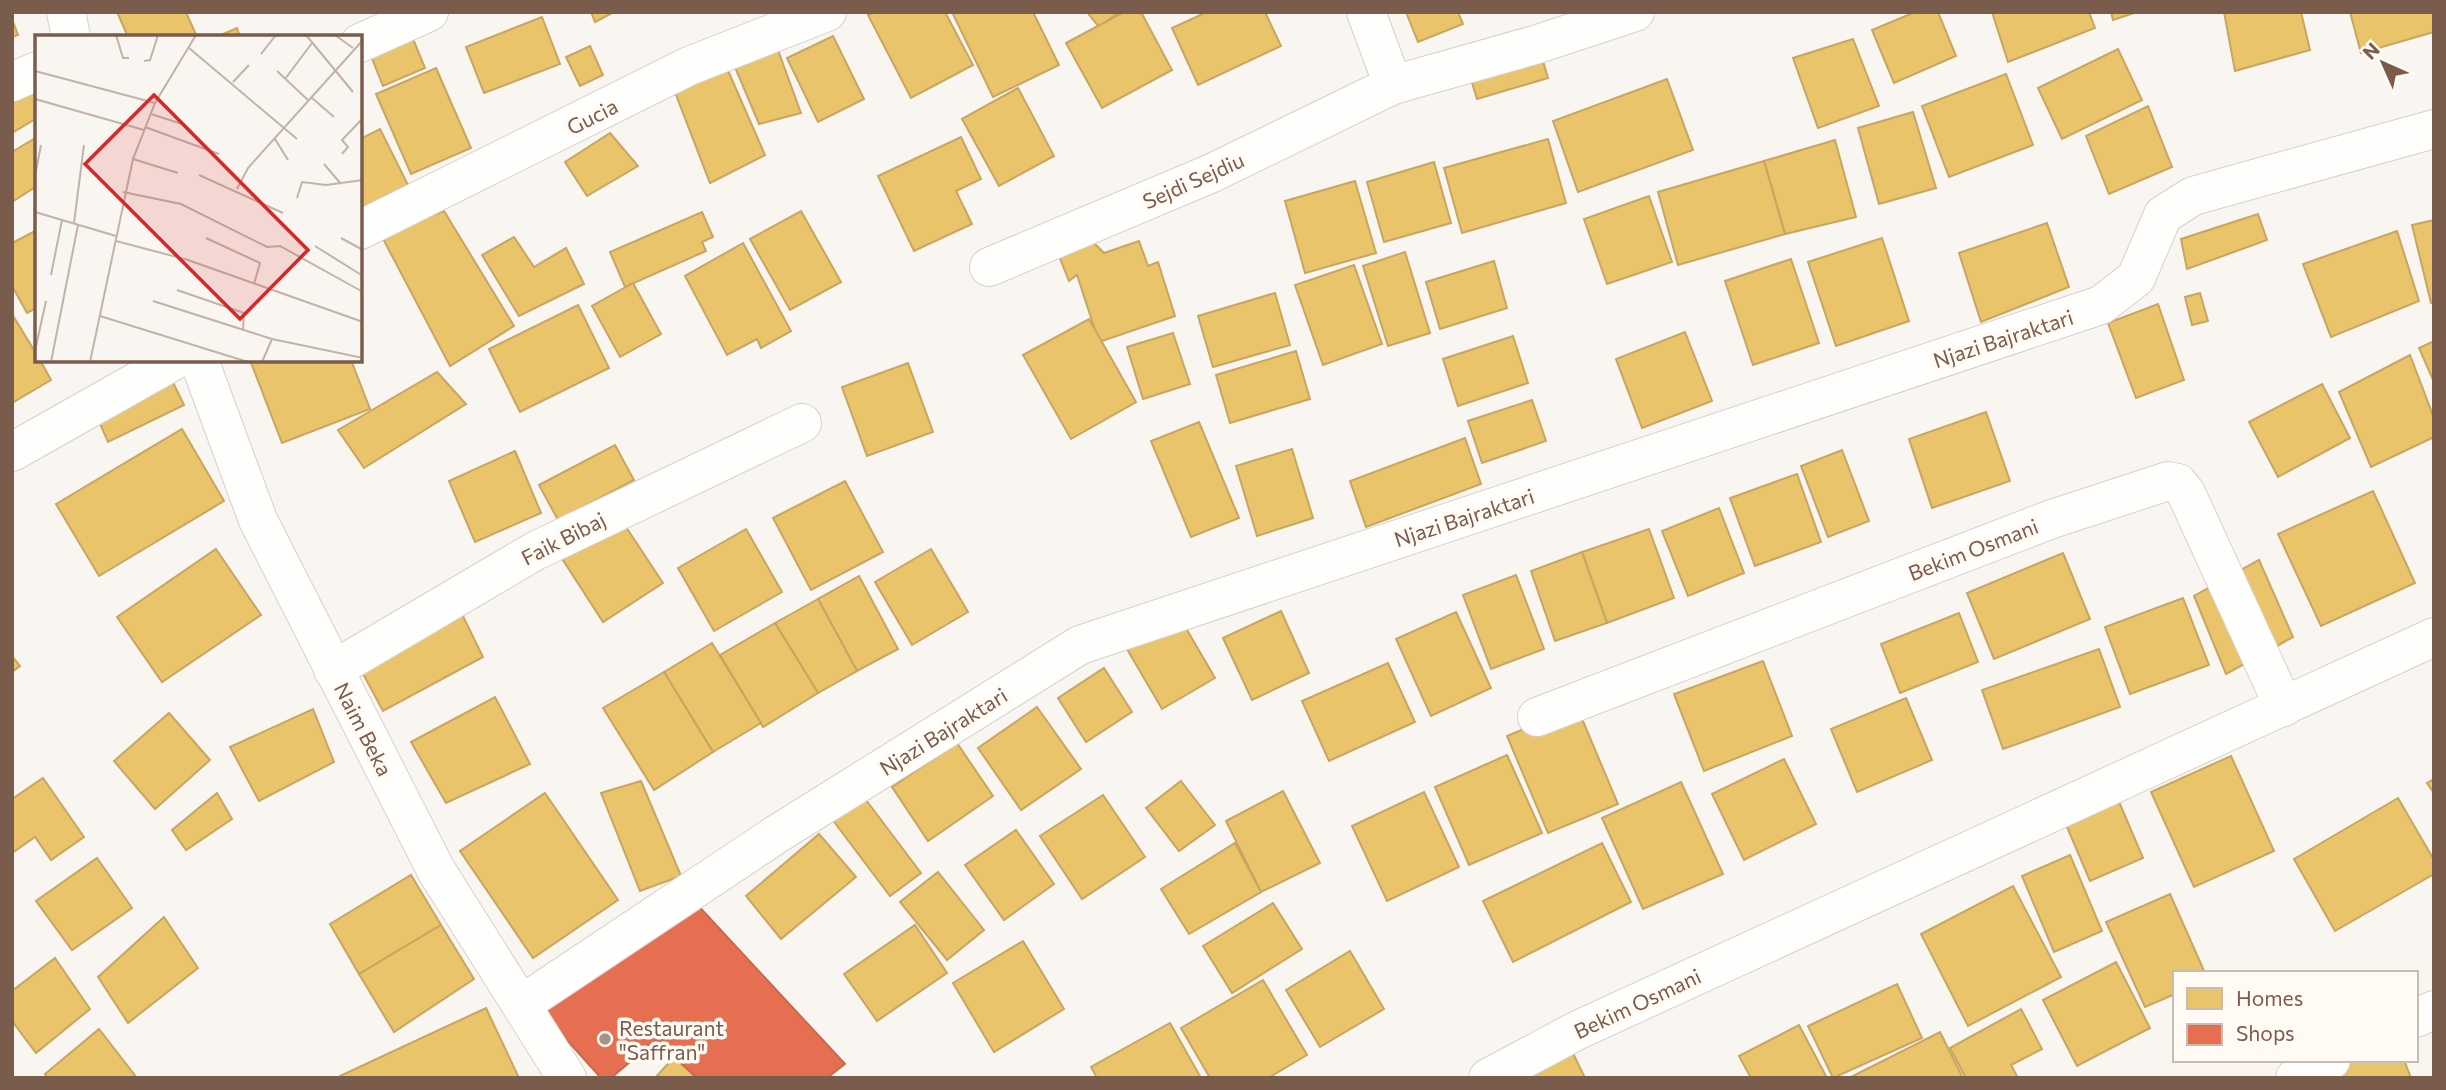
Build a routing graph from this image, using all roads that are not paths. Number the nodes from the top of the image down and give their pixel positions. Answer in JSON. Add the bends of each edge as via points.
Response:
{"nodes":[{"id":1,"x":66,"y":12,"type":"edge"},
{"id":2,"x":429,"y":12,"type":"edge"},
{"id":3,"x":827,"y":12,"type":"edge"},
{"id":4,"x":1366,"y":12,"type":"edge"},
{"id":5,"x":1635,"y":12,"type":"edge"},
{"id":6,"x":71,"y":35,"type":"edge"},
{"id":7,"x":362,"y":42,"type":"edge"},
{"id":8,"x":35,"y":72,"type":"edge"},
{"id":9,"x":12,"y":82,"type":"edge"},
{"id":10,"x":1393,"y":85,"type":"junction"},
{"id":11,"x":2434,"y":129,"type":"edge"},
{"id":12,"x":362,"y":229,"type":"edge"},
{"id":13,"x":989,"y":267,"type":"dead end"},
{"id":14,"x":171,"y":362,"type":"edge"},
{"id":15,"x":201,"y":362,"type":"edge"},
{"id":16,"x":802,"y":423,"type":"dead end"},
{"id":17,"x":12,"y":452,"type":"edge"},
{"id":18,"x":2434,"y":637,"type":"edge"},
{"id":19,"x":333,"y":670,"type":"junction"},
{"id":20,"x":2284,"y":708,"type":"junction"},
{"id":21,"x":1537,"y":717,"type":"dead end"},
{"id":22,"x":522,"y":1004,"type":"junction"},
{"id":23,"x":2434,"y":1010,"type":"edge"},
{"id":24,"x":2418,"y":1017,"type":"edge"},
{"id":25,"x":2327,"y":1062,"type":"edge"},
{"id":26,"x":567,"y":1078,"type":"edge"},
{"id":27,"x":1488,"y":1078,"type":"edge"},
{"id":28,"x":2295,"y":1078,"type":"edge"}],
"edges":[{"from":1,"to":6,"type":"street"},
{"from":2,"to":7,"type":"street"},
{"from":3,"to":12,"type":"street","name":"Gucia","via":[[689,66]]},
{"from":4,"to":10,"type":"street"},
{"from":5,"to":10,"type":"street","name":"Sejdi Sejdiu"},
{"from":8,"to":9,"type":"street"},
{"from":10,"to":13,"type":"street","name":"Sejdi Sejdiu","via":[[1212,173]]},
{"from":11,"to":22,"type":"street","name":"Njazi Bajraktari","via":[[2193,195],[2163,215],[2136,278],[2101,305],[1080,645],[777,834]]},
{"from":14,"to":17,"type":"street"},
{"from":15,"to":19,"type":"street","name":"Naim Beka","via":[[258,520]]},
{"from":16,"to":19,"type":"street","name":"Faik Bibaj","via":[[535,551]]},
{"from":18,"to":20,"type":"street","name":"Bekim Osmani"},
{"from":19,"to":22,"type":"street","name":"Naim Beka","via":[[436,870]]},
{"from":20,"to":21,"type":"street","name":"Bekim Osmani","via":[[2186,493],[2178,483],[2168,481],[2052,519]]},
{"from":20,"to":27,"type":"street","name":"Bekim Osmani","via":[[1578,1030]]},
{"from":22,"to":26,"type":"street","name":"Naim Beka"},
{"from":23,"to":24,"type":"street"},
{"from":25,"to":28,"type":"street"}]}
